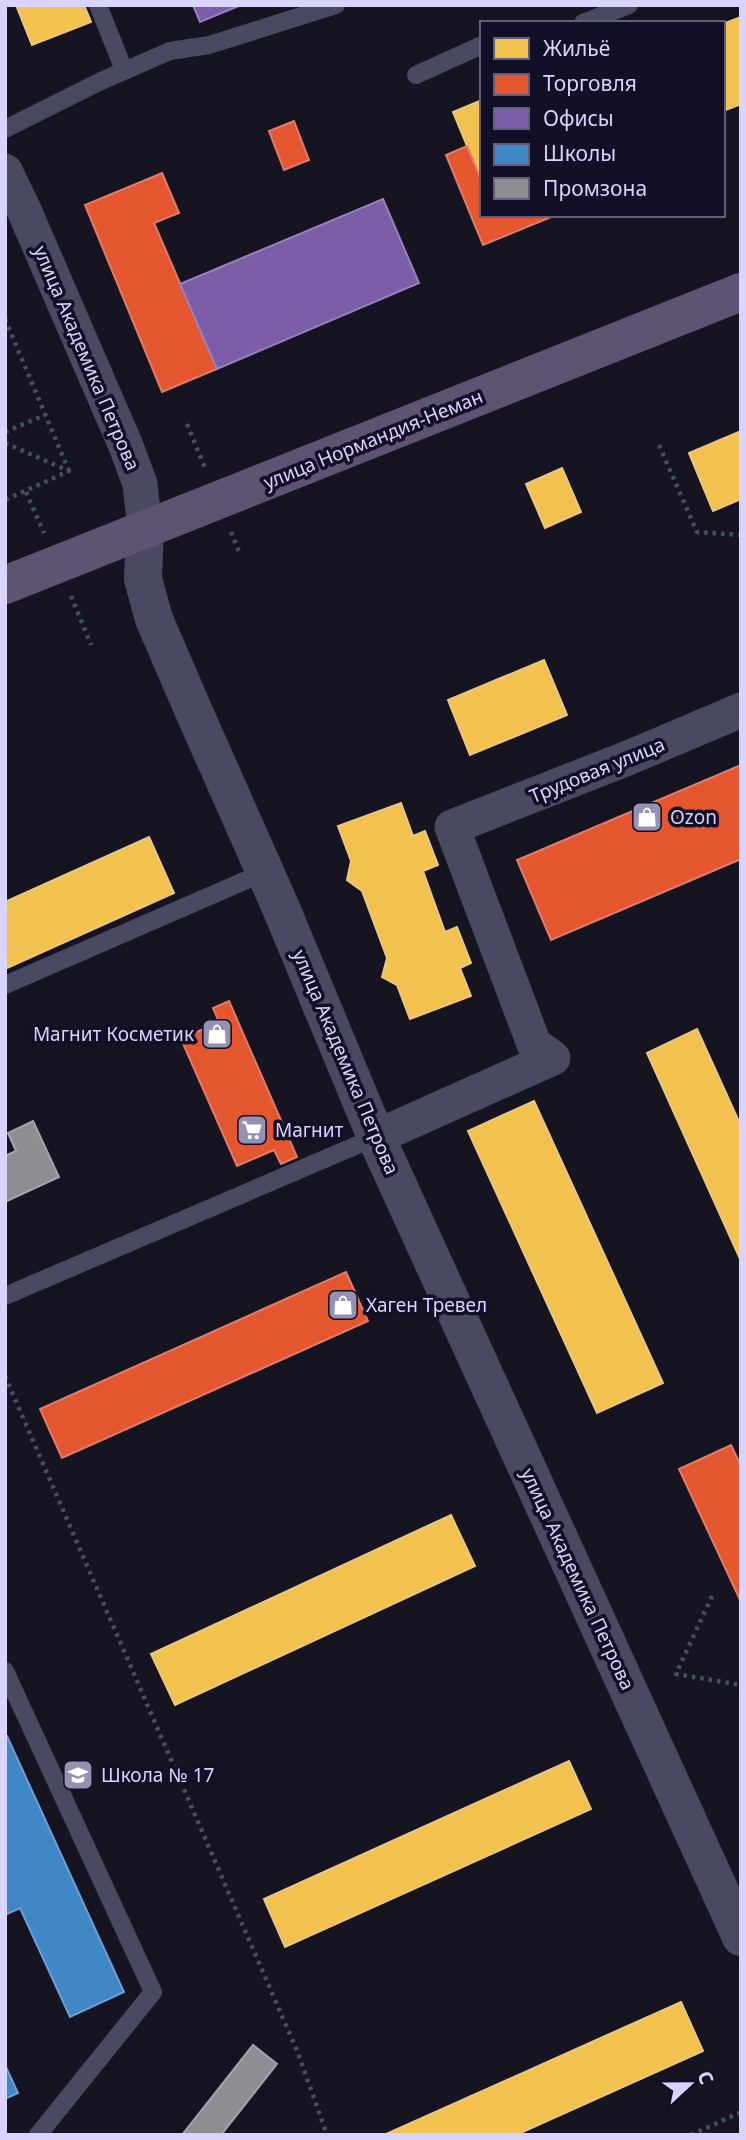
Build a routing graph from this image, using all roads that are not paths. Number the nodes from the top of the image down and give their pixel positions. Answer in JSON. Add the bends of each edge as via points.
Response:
{"nodes":[{"id":1,"x":98,"y":5,"type":"edge"},
{"id":2,"x":336,"y":5,"type":"edge"},
{"id":3,"x":629,"y":5,"type":"edge"},
{"id":4,"x":588,"y":21,"type":"edge"},
{"id":5,"x":480,"y":46,"type":"edge"},
{"id":6,"x":124,"y":70,"type":"junction"},
{"id":7,"x":416,"y":75,"type":"dead end"},
{"id":8,"x":5,"y":129,"type":"edge"},
{"id":9,"x":5,"y":171,"type":"edge"},
{"id":10,"x":14,"y":212,"type":"edge"},
{"id":11,"x":741,"y":292,"type":"edge"},
{"id":12,"x":145,"y":529,"type":"junction"},
{"id":13,"x":5,"y":585,"type":"edge"},
{"id":14,"x":741,"y":710,"type":"edge"},
{"id":15,"x":265,"y":872,"type":"junction"},
{"id":16,"x":5,"y":985,"type":"edge"},
{"id":17,"x":376,"y":1138,"type":"junction"},
{"id":18,"x":5,"y":1296,"type":"edge"},
{"id":19,"x":5,"y":1671,"type":"edge"},
{"id":20,"x":741,"y":1937,"type":"edge"},
{"id":21,"x":38,"y":2135,"type":"edge"}],
"edges":[{"from":1,"to":6,"type":"lane"},
{"from":2,"to":6,"type":"lane","via":[[209,45],[170,51]]},
{"from":3,"to":4,"type":"lane"},
{"from":5,"to":7,"type":"lane"},
{"from":6,"to":8,"type":"lane"},
{"from":9,"to":10,"type":"street","name":"улица Академика Петрова"},
{"from":10,"to":12,"type":"street","name":"улица Академика Петрова","via":[[127,446],[140,484]]},
{"from":11,"to":12,"type":"main road","name":"улица Нормандия-Неман"},
{"from":12,"to":13,"type":"main road","name":"улица Нормандия-Неман"},
{"from":12,"to":15,"type":"street","name":"улица Академика Петрова","via":[[142,579],[154,619]]},
{"from":14,"to":17,"type":"street","name":"Трудовая улица","via":[[452,827],[534,1044],[553,1058]]},
{"from":15,"to":16,"type":"lane"},
{"from":15,"to":17,"type":"street","name":"улица Академика Петрова"},
{"from":17,"to":18,"type":"lane"},
{"from":17,"to":20,"type":"street","name":"улица Академика Петрова"},
{"from":19,"to":21,"type":"lane","via":[[153,1992]]}]}
